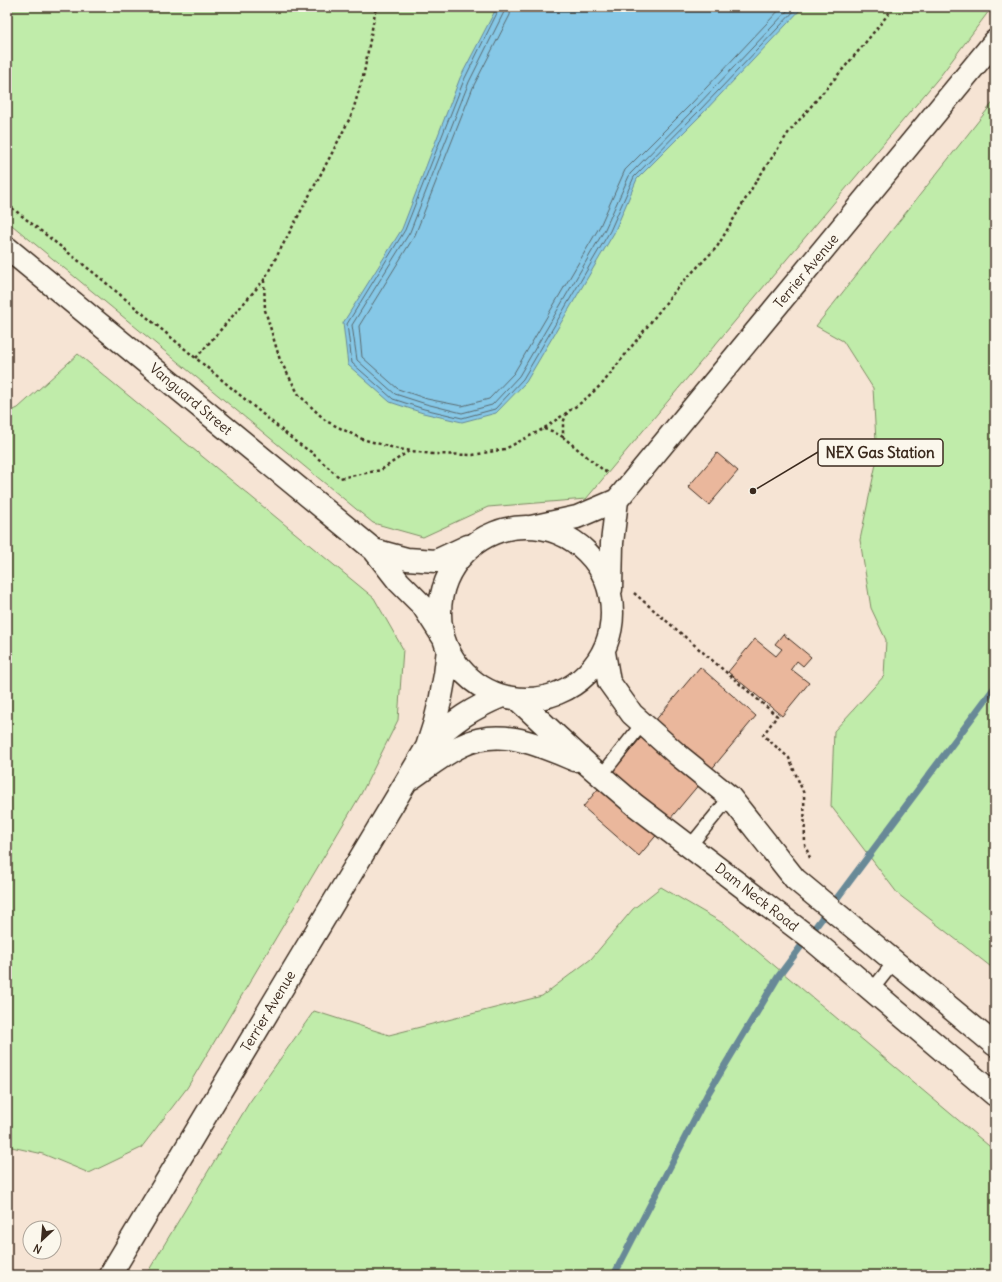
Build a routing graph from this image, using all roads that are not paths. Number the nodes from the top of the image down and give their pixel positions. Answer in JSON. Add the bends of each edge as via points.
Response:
{"nodes":[{"id":1,"x":995,"y":41,"type":"edge"},
{"id":2,"x":7,"y":248,"type":"edge"},
{"id":3,"x":617,"y":500,"type":"junction"},
{"id":4,"x":531,"y":527,"type":"junction"},
{"id":5,"x":479,"y":541,"type":"junction"},
{"id":6,"x":374,"y":550,"type":"junction"},
{"id":7,"x":621,"y":592,"type":"junction"},
{"id":8,"x":445,"y":643,"type":"junction"},
{"id":9,"x":604,"y":652,"type":"junction"},
{"id":10,"x":510,"y":698,"type":"junction"},
{"id":11,"x":642,"y":724,"type":"junction"},
{"id":12,"x":427,"y":747,"type":"junction"},
{"id":13,"x":594,"y":770,"type":"junction"},
{"id":14,"x":406,"y":782,"type":"junction"},
{"id":15,"x":730,"y":797,"type":"junction"},
{"id":16,"x":690,"y":846,"type":"junction"},
{"id":17,"x":894,"y":962,"type":"junction"},
{"id":18,"x":872,"y":990,"type":"junction"},
{"id":19,"x":995,"y":1045,"type":"edge"},
{"id":20,"x":995,"y":1095,"type":"edge"},
{"id":21,"x":110,"y":1275,"type":"edge"}],
"edges":[{"from":1,"to":3,"type":"street","name":"Terrier Avenue"},
{"from":2,"to":6,"type":"street","name":"Vanguard Street"},
{"from":3,"to":4,"type":"street","name":"Terrier Avenue","via":[[577,517]]},
{"from":3,"to":7,"type":"street","via":[[612,543]]},
{"from":4,"to":5,"type":"street","name":"Vanguard Street","via":[[504,530]]},
{"from":4,"to":7,"type":"street","via":[[558,533],[582,548]]},
{"from":5,"to":6,"type":"street","name":"Vanguard Street","via":[[436,561],[407,559]]},
{"from":5,"to":8,"type":"street","name":"Terrier Avenue","via":[[459,559],[445,583],[440,610]]},
{"from":6,"to":8,"type":"street","name":"Vanguard Street","via":[[399,582],[423,606]]},
{"from":7,"to":9,"type":"street"},
{"from":8,"to":10,"type":"street","name":"Vanguard Street","via":[[461,669],[480,686]]},
{"from":8,"to":12,"type":"street","name":"Terrier Avenue","via":[[446,680],[439,713]]},
{"from":9,"to":10,"type":"street","via":[[589,673],[568,689],[544,698]]},
{"from":9,"to":11,"type":"street","via":[[609,682]]},
{"from":10,"to":12,"type":"street","name":"Terrier Avenue","via":[[476,707],[449,725]]},
{"from":10,"to":13,"type":"street","name":"Dam Neck Road"},
{"from":11,"to":13,"type":"lane"},
{"from":11,"to":15,"type":"street"},
{"from":12,"to":14,"type":"street","name":"Terrier Avenue"},
{"from":13,"to":14,"type":"street","via":[[530,742],[494,738],[462,745]]},
{"from":13,"to":16,"type":"street","name":"Dam Neck Road"},
{"from":14,"to":21,"type":"street","name":"Terrier Avenue"},
{"from":15,"to":16,"type":"lane"},
{"from":15,"to":17,"type":"street","via":[[795,879]]},
{"from":16,"to":18,"type":"street","name":"Dam Neck Road","via":[[786,919]]},
{"from":17,"to":18,"type":"lane"},
{"from":17,"to":19,"type":"street"},
{"from":18,"to":20,"type":"street","name":"Dam Neck Road"}]}
